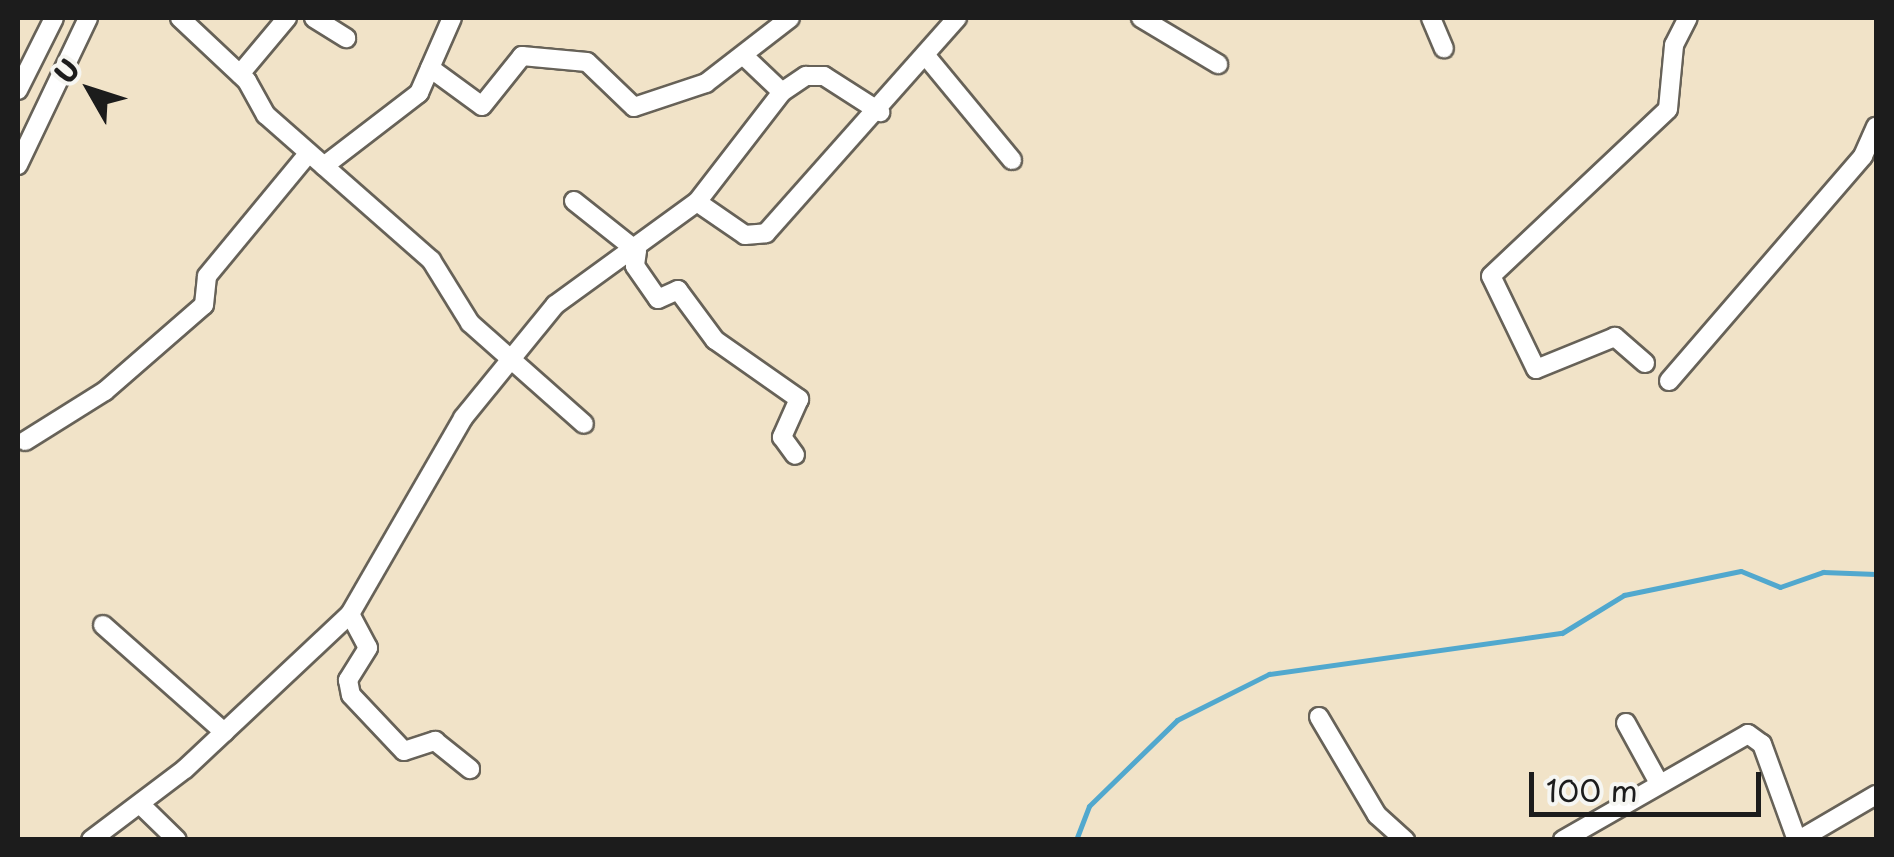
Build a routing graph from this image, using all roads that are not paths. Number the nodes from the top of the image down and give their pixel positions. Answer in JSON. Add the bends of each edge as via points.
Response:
{"nodes":[{"id":1,"x":54,"y":18,"type":"edge"},
{"id":2,"x":88,"y":18,"type":"edge"},
{"id":3,"x":180,"y":18,"type":"edge"},
{"id":4,"x":287,"y":18,"type":"edge"},
{"id":5,"x":314,"y":18,"type":"edge"},
{"id":6,"x":452,"y":18,"type":"edge"},
{"id":7,"x":790,"y":18,"type":"edge"},
{"id":8,"x":958,"y":18,"type":"edge"},
{"id":9,"x":1142,"y":18,"type":"edge"},
{"id":10,"x":1430,"y":18,"type":"edge"},
{"id":11,"x":1688,"y":18,"type":"edge"},
{"id":12,"x":346,"y":38,"type":"dead end"},
{"id":13,"x":1444,"y":48,"type":"dead end"},
{"id":14,"x":744,"y":56,"type":"junction"},
{"id":15,"x":926,"y":56,"type":"junction"},
{"id":16,"x":1218,"y":64,"type":"dead end"},
{"id":17,"x":430,"y":68,"type":"junction"},
{"id":18,"x":240,"y":74,"type":"junction"},
{"id":19,"x":18,"y":90,"type":"edge"},
{"id":20,"x":782,"y":92,"type":"junction"},
{"id":21,"x":880,"y":112,"type":"junction"},
{"id":22,"x":1876,"y":128,"type":"edge"},
{"id":23,"x":308,"y":154,"type":"junction"},
{"id":24,"x":1012,"y":160,"type":"dead end"},
{"id":25,"x":18,"y":164,"type":"edge"},
{"id":26,"x":324,"y":166,"type":"junction"},
{"id":27,"x":574,"y":201,"type":"dead end"},
{"id":28,"x":696,"y":202,"type":"junction"},
{"id":29,"x":637,"y":251,"type":"junction"},
{"id":30,"x":1524,"y":350,"type":"junction"},
{"id":31,"x":507,"y":358,"type":"junction"},
{"id":32,"x":1645,"y":363,"type":"dead end"},
{"id":33,"x":1508,"y":366,"type":"dead end"},
{"id":34,"x":1669,"y":380,"type":"dead end"},
{"id":35,"x":584,"y":424,"type":"dead end"},
{"id":36,"x":25,"y":441,"type":"dead end"},
{"id":37,"x":795,"y":454,"type":"dead end"},
{"id":38,"x":350,"y":614,"type":"junction"},
{"id":39,"x":103,"y":625,"type":"dead end"},
{"id":40,"x":1319,"y":717,"type":"dead end"},
{"id":41,"x":1626,"y":723,"type":"dead end"},
{"id":42,"x":224,"y":732,"type":"junction"},
{"id":43,"x":470,"y":768,"type":"dead end"},
{"id":44,"x":1660,"y":783,"type":"junction"},
{"id":45,"x":1876,"y":795,"type":"edge"},
{"id":46,"x":141,"y":805,"type":"junction"},
{"id":47,"x":92,"y":840,"type":"edge"},
{"id":48,"x":177,"y":840,"type":"edge"},
{"id":49,"x":1405,"y":840,"type":"edge"},
{"id":50,"x":1563,"y":840,"type":"edge"},
{"id":51,"x":1798,"y":840,"type":"edge"}],
"edges":[{"from":1,"to":19,"type":"street"},
{"from":2,"to":25,"type":"street"},
{"from":3,"to":18,"type":"street"},
{"from":4,"to":18,"type":"street"},
{"from":5,"to":12,"type":"street"},
{"from":6,"to":17,"type":"street"},
{"from":7,"to":14,"type":"street"},
{"from":8,"to":15,"type":"street"},
{"from":9,"to":16,"type":"street"},
{"from":10,"to":13,"type":"street"},
{"from":11,"to":30,"type":"street","via":[[1674,45],[1668,109],[1492,270]]},
{"from":14,"to":17,"type":"street","via":[[706,84],[634,107],[587,62],[522,56],[482,106]]},
{"from":14,"to":20,"type":"street"},
{"from":15,"to":21,"type":"street"},
{"from":15,"to":24,"type":"street"},
{"from":17,"to":26,"type":"street","via":[[398,118]]},
{"from":18,"to":23,"type":"street"},
{"from":20,"to":21,"type":"street","via":[[819,74]]},
{"from":20,"to":28,"type":"street"},
{"from":21,"to":28,"type":"street","via":[[762,235],[745,235]]},
{"from":22,"to":34,"type":"street","via":[[1863,156]]},
{"from":23,"to":26,"type":"street"},
{"from":23,"to":36,"type":"street","via":[[207,276],[204,305],[105,391]]},
{"from":26,"to":31,"type":"street","via":[[430,260],[454,305]]},
{"from":27,"to":29,"type":"street"},
{"from":28,"to":29,"type":"street"},
{"from":29,"to":31,"type":"street","via":[[556,306]]},
{"from":29,"to":37,"type":"street","via":[[636,266],[658,299],[678,290],[720,344],[798,399],[782,437]]},
{"from":30,"to":32,"type":"street","via":[[1547,372],[1615,338]]},
{"from":30,"to":33,"type":"street"},
{"from":31,"to":35,"type":"street"},
{"from":31,"to":38,"type":"street","via":[[427,472]]},
{"from":38,"to":42,"type":"street"},
{"from":38,"to":43,"type":"street","via":[[368,648],[348,680],[351,695],[404,751],[435,741]]},
{"from":39,"to":42,"type":"street"},
{"from":40,"to":49,"type":"street","via":[[1377,814]]},
{"from":41,"to":44,"type":"street"},
{"from":42,"to":46,"type":"street"},
{"from":44,"to":50,"type":"street"},
{"from":44,"to":51,"type":"street","via":[[1752,735]]},
{"from":45,"to":51,"type":"street"},
{"from":46,"to":47,"type":"street"},
{"from":46,"to":48,"type":"street"}]}
